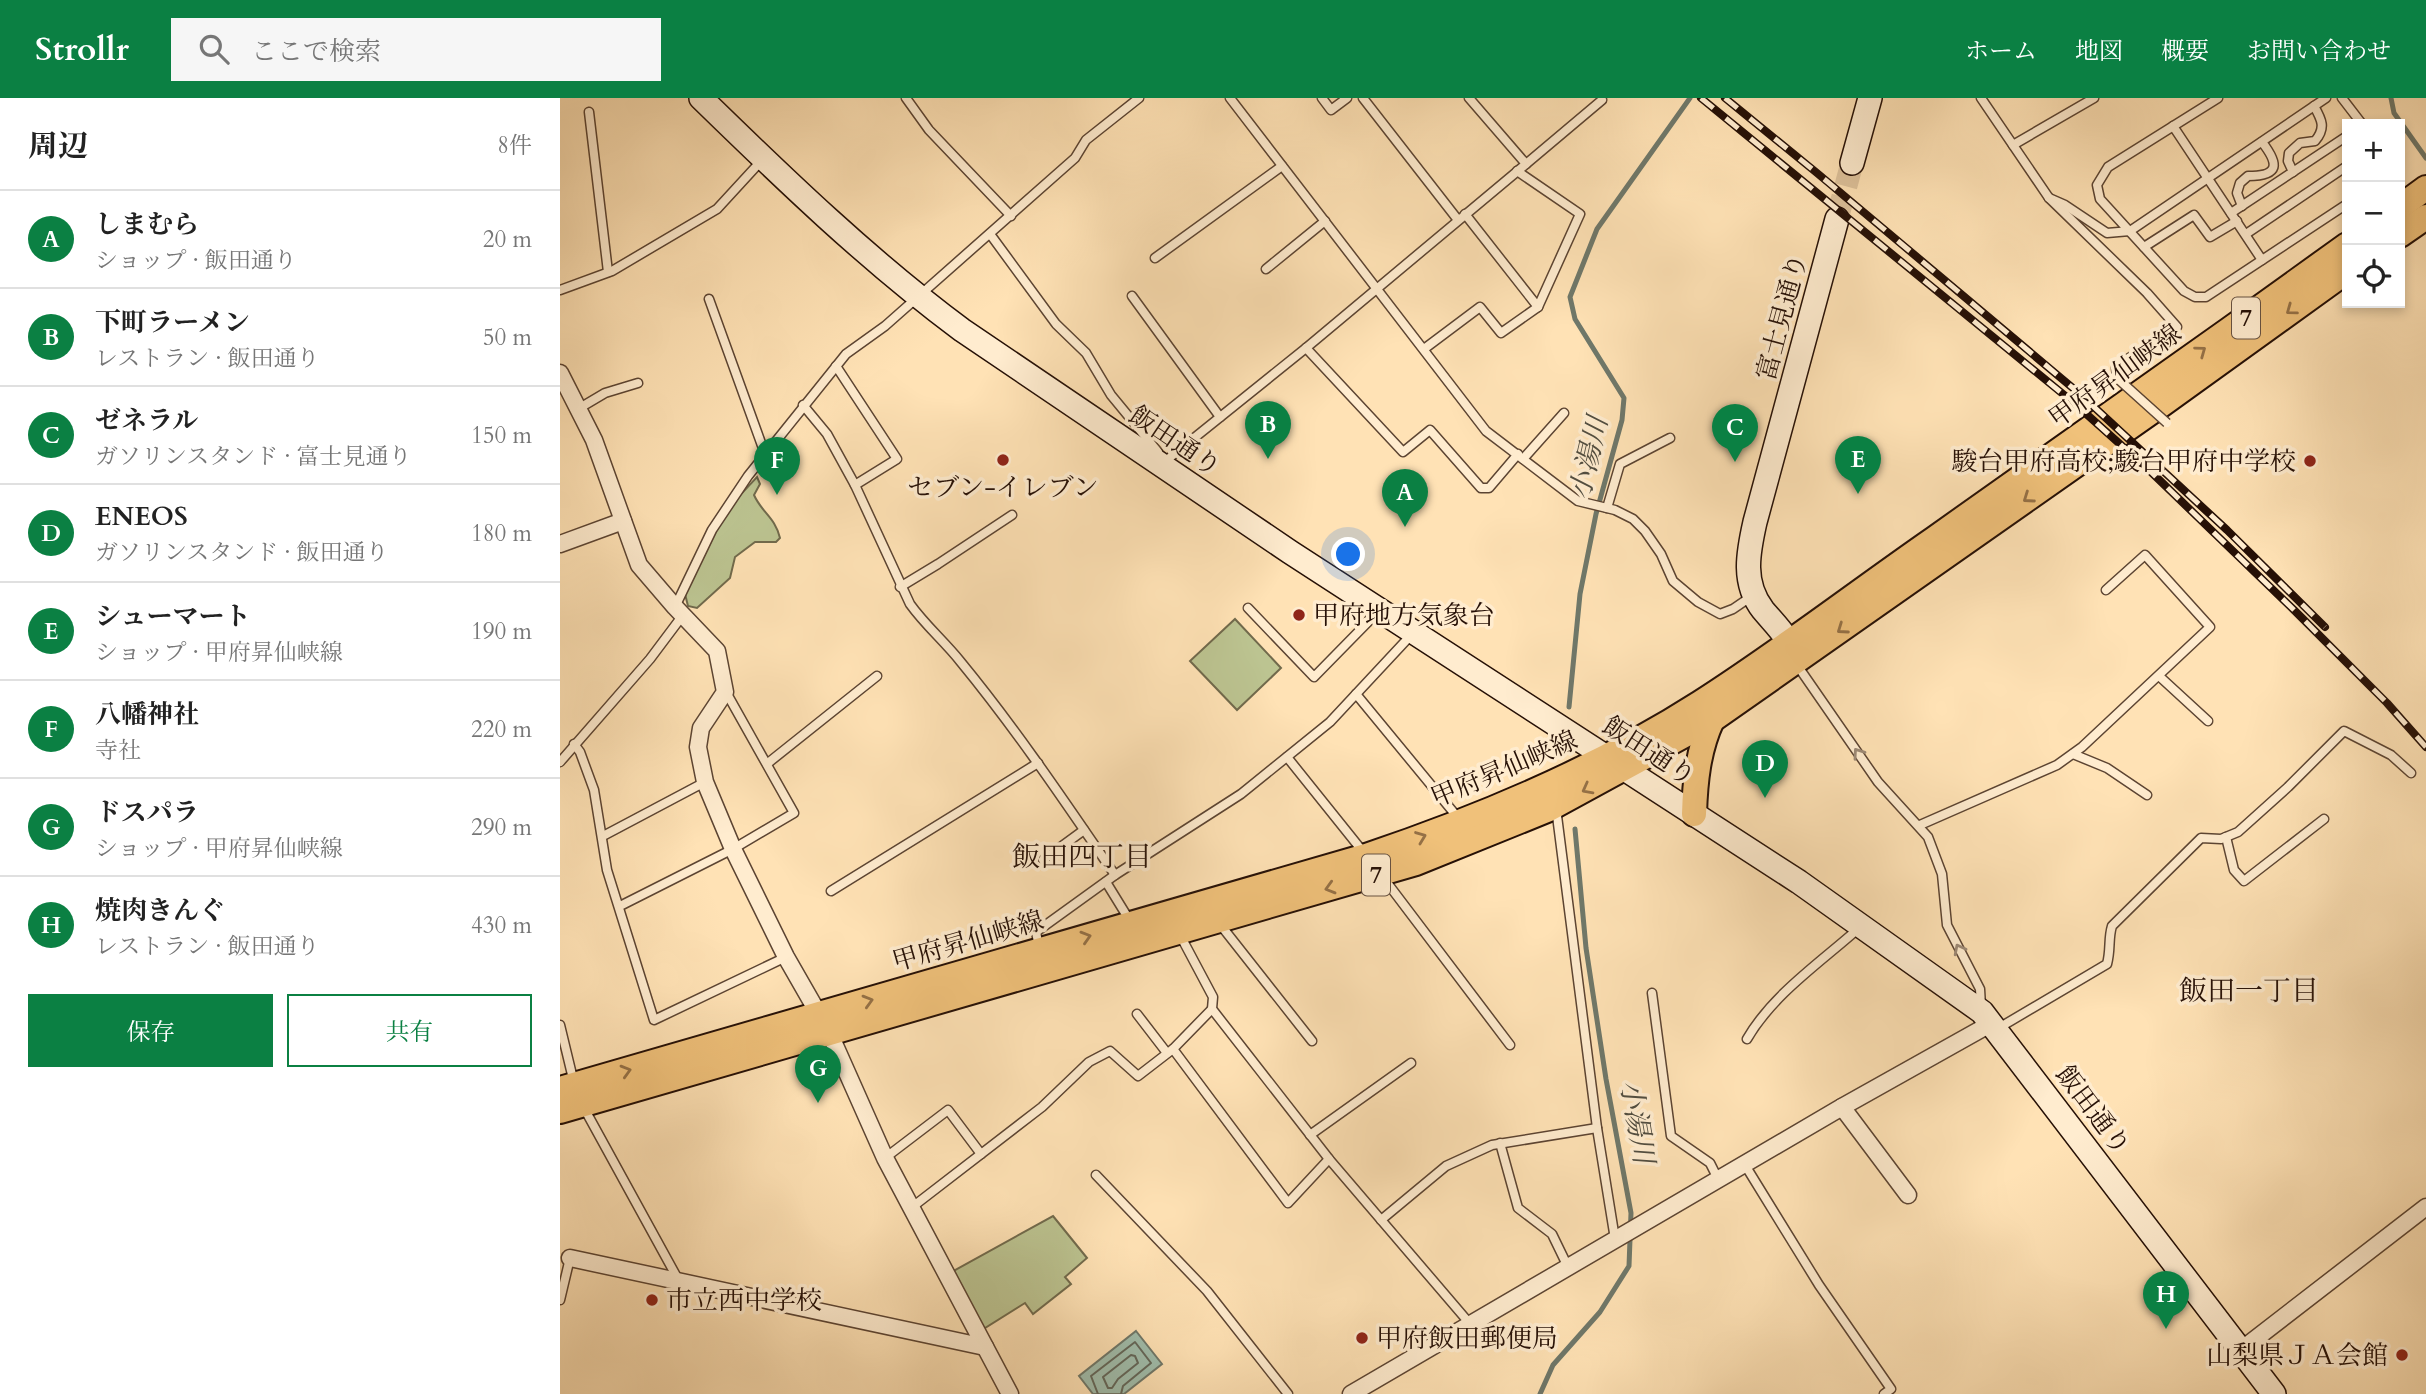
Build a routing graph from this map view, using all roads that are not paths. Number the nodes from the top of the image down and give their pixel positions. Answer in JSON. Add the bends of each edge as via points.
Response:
{"nodes":[{"id":1,"x":701,"y":98,"type":"edge"},
{"id":2,"x":905,"y":98,"type":"edge"},
{"id":3,"x":1139,"y":98,"type":"edge"},
{"id":4,"x":1230,"y":98,"type":"edge"},
{"id":5,"x":1322,"y":98,"type":"edge"},
{"id":6,"x":1347,"y":98,"type":"edge"},
{"id":7,"x":1363,"y":98,"type":"edge"},
{"id":8,"x":1469,"y":98,"type":"edge"},
{"id":9,"x":1870,"y":98,"type":"edge"},
{"id":10,"x":1981,"y":98,"type":"edge"},
{"id":11,"x":2094,"y":98,"type":"edge"},
{"id":12,"x":2218,"y":98,"type":"edge"},
{"id":13,"x":2326,"y":98,"type":"edge"},
{"id":14,"x":2342,"y":98,"type":"edge"},
{"id":15,"x":1602,"y":100,"type":"dead end"},
{"id":16,"x":2314,"y":106,"type":"junction"},
{"id":17,"x":589,"y":112,"type":"dead end"},
{"id":18,"x":2358,"y":119,"type":"edge"},
{"id":19,"x":2173,"y":126,"type":"junction"},
{"id":20,"x":2342,"y":139,"type":"edge"},
{"id":21,"x":2262,"y":142,"type":"junction"},
{"id":22,"x":2013,"y":145,"type":"junction"},
{"id":23,"x":763,"y":159,"type":"junction"},
{"id":24,"x":1852,"y":163,"type":"tunnel mouth"},
{"id":25,"x":1525,"y":164,"type":"junction"},
{"id":26,"x":1282,"y":166,"type":"junction"},
{"id":27,"x":2342,"y":169,"type":"edge"},
{"id":28,"x":1517,"y":171,"type":"junction"},
{"id":29,"x":2293,"y":172,"type":"junction"},
{"id":30,"x":2208,"y":178,"type":"junction"},
{"id":31,"x":2426,"y":188,"type":"edge"},
{"id":32,"x":2049,"y":198,"type":"junction"},
{"id":33,"x":2405,"y":203,"type":"edge"},
{"id":34,"x":2242,"y":206,"type":"junction"},
{"id":35,"x":2342,"y":207,"type":"edge"},
{"id":36,"x":2231,"y":213,"type":"junction"},
{"id":37,"x":1011,"y":216,"type":"junction"},
{"id":38,"x":1462,"y":217,"type":"junction"},
{"id":39,"x":2426,"y":217,"type":"edge"},
{"id":40,"x":1837,"y":219,"type":"tunnel mouth"},
{"id":41,"x":1325,"y":221,"type":"junction"},
{"id":42,"x":2236,"y":221,"type":"junction"},
{"id":43,"x":2130,"y":231,"type":"junction"},
{"id":44,"x":2405,"y":232,"type":"edge"},
{"id":45,"x":990,"y":234,"type":"junction"},
{"id":46,"x":2246,"y":234,"type":"junction"},
{"id":47,"x":2144,"y":247,"type":"junction"},
{"id":48,"x":2342,"y":249,"type":"edge"},
{"id":49,"x":1155,"y":258,"type":"dead end"},
{"id":50,"x":2262,"y":260,"type":"junction"},
{"id":51,"x":1266,"y":269,"type":"dead end"},
{"id":52,"x":608,"y":272,"type":"junction"},
{"id":53,"x":2342,"y":275,"type":"edge"},
{"id":54,"x":1377,"y":288,"type":"junction"},
{"id":55,"x":560,"y":290,"type":"edge"},
{"id":56,"x":1132,"y":296,"type":"dead end"},
{"id":57,"x":917,"y":297,"type":"junction"},
{"id":58,"x":709,"y":299,"type":"dead end"},
{"id":59,"x":1538,"y":307,"type":"junction"},
{"id":60,"x":1306,"y":348,"type":"junction"},
{"id":61,"x":1424,"y":349,"type":"junction"},
{"id":62,"x":836,"y":366,"type":"junction"},
{"id":63,"x":560,"y":373,"type":"edge"},
{"id":64,"x":638,"y":383,"type":"dead end"},
{"id":65,"x":803,"y":405,"type":"junction"},
{"id":66,"x":578,"y":409,"type":"junction"},
{"id":67,"x":1564,"y":413,"type":"dead end"},
{"id":68,"x":1220,"y":417,"type":"junction"},
{"id":69,"x":2167,"y":424,"type":"dead end"},
{"id":70,"x":1670,"y":438,"type":"dead end"},
{"id":71,"x":765,"y":454,"type":"junction"},
{"id":72,"x":1520,"y":457,"type":"junction"},
{"id":73,"x":1163,"y":463,"type":"junction"},
{"id":74,"x":855,"y":485,"type":"junction"},
{"id":75,"x":1607,"y":508,"type":"junction"},
{"id":76,"x":1012,"y":515,"type":"dead end"},
{"id":77,"x":623,"y":521,"type":"junction"},
{"id":78,"x":560,"y":544,"type":"edge"},
{"id":79,"x":900,"y":587,"type":"junction"},
{"id":80,"x":2106,"y":590,"type":"dead end"},
{"id":81,"x":1754,"y":594,"type":"junction"},
{"id":82,"x":1377,"y":607,"type":"junction"},
{"id":83,"x":1248,"y":608,"type":"dead end"},
{"id":84,"x":679,"y":611,"type":"junction"},
{"id":85,"x":1415,"y":631,"type":"junction"},
{"id":86,"x":1793,"y":652,"type":"junction"},
{"id":87,"x":877,"y":676,"type":"dead end"},
{"id":88,"x":2159,"y":676,"type":"junction"},
{"id":89,"x":725,"y":692,"type":"junction"},
{"id":90,"x":1356,"y":694,"type":"junction"},
{"id":91,"x":1712,"y":720,"type":"junction"},
{"id":92,"x":2208,"y":721,"type":"dead end"},
{"id":93,"x":574,"y":744,"type":"junction"},
{"id":94,"x":2073,"y":754,"type":"junction"},
{"id":95,"x":1287,"y":757,"type":"junction"},
{"id":96,"x":560,"y":762,"type":"edge"},
{"id":97,"x":768,"y":763,"type":"junction"},
{"id":98,"x":1038,"y":763,"type":"junction"},
{"id":99,"x":1616,"y":763,"type":"junction"},
{"id":100,"x":2411,"y":773,"type":"dead end"},
{"id":101,"x":705,"y":782,"type":"junction"},
{"id":102,"x":2147,"y":795,"type":"dead end"},
{"id":103,"x":1555,"y":805,"type":"junction"},
{"id":104,"x":1694,"y":814,"type":"junction"},
{"id":105,"x":2324,"y":819,"type":"dead end"},
{"id":106,"x":1461,"y":821,"type":"junction"},
{"id":107,"x":1920,"y":825,"type":"junction"},
{"id":108,"x":1084,"y":830,"type":"junction"},
{"id":109,"x":603,"y":836,"type":"junction"},
{"id":110,"x":2225,"y":837,"type":"junction"},
{"id":111,"x":733,"y":849,"type":"junction"},
{"id":112,"x":1042,"y":860,"type":"dead end"},
{"id":113,"x":1373,"y":865,"type":"junction"},
{"id":114,"x":1115,"y":875,"type":"junction"},
{"id":115,"x":1106,"y":882,"type":"junction"},
{"id":116,"x":831,"y":891,"type":"dead end"},
{"id":117,"x":620,"y":906,"type":"junction"},
{"id":118,"x":1217,"y":921,"type":"junction"},
{"id":119,"x":1172,"y":923,"type":"junction"},
{"id":120,"x":1131,"y":924,"type":"junction"},
{"id":121,"x":1862,"y":926,"type":"junction"},
{"id":122,"x":1040,"y":951,"type":"junction"},
{"id":123,"x":786,"y":957,"type":"junction"},
{"id":124,"x":1651,"y":993,"type":"dead end"},
{"id":125,"x":1212,"y":1009,"type":"junction"},
{"id":126,"x":1137,"y":1013,"type":"dead end"},
{"id":127,"x":1990,"y":1021,"type":"junction"},
{"id":128,"x":824,"y":1023,"type":"junction"},
{"id":129,"x":560,"y":1025,"type":"edge"},
{"id":130,"x":1747,"y":1039,"type":"dead end"},
{"id":131,"x":1312,"y":1041,"type":"dead end"},
{"id":132,"x":1510,"y":1045,"type":"dead end"},
{"id":133,"x":1170,"y":1051,"type":"junction"},
{"id":134,"x":1411,"y":1063,"type":"dead end"},
{"id":135,"x":569,"y":1097,"type":"edge"},
{"id":136,"x":1842,"y":1107,"type":"junction"},
{"id":137,"x":1597,"y":1128,"type":"junction"},
{"id":138,"x":1310,"y":1135,"type":"junction"},
{"id":139,"x":1500,"y":1143,"type":"junction"},
{"id":140,"x":981,"y":1154,"type":"junction"},
{"id":141,"x":885,"y":1158,"type":"junction"},
{"id":142,"x":1329,"y":1159,"type":"junction"},
{"id":143,"x":1745,"y":1164,"type":"junction"},
{"id":144,"x":1096,"y":1175,"type":"dead end"},
{"id":145,"x":1718,"y":1179,"type":"junction"},
{"id":146,"x":1908,"y":1195,"type":"dead end"},
{"id":147,"x":2426,"y":1207,"type":"edge"},
{"id":148,"x":911,"y":1208,"type":"junction"},
{"id":149,"x":1381,"y":1220,"type":"junction"},
{"id":150,"x":1617,"y":1238,"type":"junction"},
{"id":151,"x":570,"y":1258,"type":"joint"},
{"id":152,"x":1568,"y":1267,"type":"junction"},
{"id":153,"x":680,"y":1282,"type":"junction"},
{"id":154,"x":560,"y":1300,"type":"edge"},
{"id":155,"x":1471,"y":1325,"type":"junction"},
{"id":156,"x":985,"y":1347,"type":"junction"},
{"id":157,"x":2241,"y":1350,"type":"junction"},
{"id":158,"x":1010,"y":1394,"type":"edge"},
{"id":159,"x":1288,"y":1394,"type":"edge"},
{"id":160,"x":1351,"y":1394,"type":"edge"},
{"id":161,"x":1884,"y":1394,"type":"edge"},
{"id":162,"x":2274,"y":1394,"type":"edge"}],
"edges":[{"from":1,"to":23,"type":"main road","name":"飯田通り"},
{"from":2,"to":37,"type":"lane","via":[[929,130]]},
{"from":3,"to":37,"type":"lane","via":[[1086,140],[1075,158]]},
{"from":4,"to":26,"type":"lane"},
{"from":5,"to":6,"type":"lane","via":[[1331,110]]},
{"from":7,"to":38,"type":"lane"},
{"from":8,"to":25,"type":"lane"},
{"from":9,"to":24,"type":"main road"},
{"from":10,"to":22,"type":"lane"},
{"from":11,"to":22,"type":"lane"},
{"from":12,"to":19,"type":"lane"},
{"from":13,"to":16,"type":"lane"},
{"from":14,"to":18,"type":"lane"},
{"from":15,"to":25,"type":"lane"},
{"from":16,"to":21,"type":"lane"},
{"from":16,"to":29,"type":"lane","via":[[2323,123],[2322,133],[2289,153]]},
{"from":17,"to":52,"type":"lane"},
{"from":19,"to":30,"type":"lane"},
{"from":19,"to":43,"type":"lane","via":[[2108,167],[2097,186],[2100,199]]},
{"from":20,"to":29,"type":"lane"},
{"from":21,"to":30,"type":"lane"},
{"from":21,"to":34,"type":"lane","via":[[2275,164],[2264,177],[2248,176],[2240,183],[2236,194]]},
{"from":22,"to":32,"type":"lane"},
{"from":23,"to":52,"type":"lane","via":[[717,209]]},
{"from":23,"to":57,"type":"main road","name":"飯田通り"},
{"from":25,"to":28,"type":"lane"},
{"from":26,"to":41,"type":"lane"},
{"from":26,"to":49,"type":"lane"},
{"from":27,"to":46,"type":"lane"},
{"from":28,"to":38,"type":"lane"},
{"from":28,"to":59,"type":"lane","via":[[1580,214]]},
{"from":29,"to":34,"type":"lane"},
{"from":30,"to":36,"type":"lane"},
{"from":30,"to":43,"type":"lane"},
{"from":31,"to":33,"type":"main road"},
{"from":32,"to":43,"type":"lane","via":[[2107,233]]},
{"from":32,"to":69,"type":"lane","bridge":true,"via":[[2177,327],[2116,367],[2117,378]]},
{"from":34,"to":36,"type":"lane"},
{"from":35,"to":50,"type":"lane"},
{"from":36,"to":42,"type":"lane"},
{"from":37,"to":45,"type":"lane"},
{"from":38,"to":54,"type":"lane"},
{"from":38,"to":59,"type":"lane"},
{"from":39,"to":44,"type":"main road"},
{"from":40,"to":81,"type":"main road","name":"富士見通り","via":[[1750,545],[1748,576]]},
{"from":41,"to":51,"type":"lane"},
{"from":41,"to":54,"type":"lane"},
{"from":42,"to":46,"type":"lane"},
{"from":42,"to":47,"type":"lane","via":[[2210,237],[2194,215]]},
{"from":43,"to":47,"type":"lane"},
{"from":45,"to":57,"type":"lane"},
{"from":45,"to":73,"type":"lane","via":[[1056,324],[1078,343]]},
{"from":46,"to":50,"type":"lane"},
{"from":47,"to":50,"type":"lane","via":[[2195,297],[2206,298]]},
{"from":86,"to":48,"type":"main road","name":"甲府昇仙峡線","number":"7","one_way":true},
{"from":52,"to":55,"type":"lane"},
{"from":53,"to":86,"type":"main road","name":"甲府昇仙峡線","number":"7","one_way":true,"via":[[2161,405]]},
{"from":54,"to":60,"type":"lane"},
{"from":54,"to":61,"type":"lane"},
{"from":56,"to":68,"type":"lane"},
{"from":57,"to":62,"type":"lane"},
{"from":57,"to":73,"type":"main road","name":"飯田通り"},
{"from":58,"to":71,"type":"lane"},
{"from":59,"to":61,"type":"lane","via":[[1501,333],[1480,307]]},
{"from":60,"to":68,"type":"lane"},
{"from":60,"to":72,"type":"lane","via":[[1404,452],[1430,430],[1481,488],[1489,488]]},
{"from":61,"to":72,"type":"lane","via":[[1486,431]]},
{"from":62,"to":65,"type":"lane"},
{"from":62,"to":74,"type":"lane","via":[[897,459]]},
{"from":63,"to":66,"type":"street"},
{"from":64,"to":66,"type":"lane","via":[[605,393]]},
{"from":65,"to":71,"type":"lane"},
{"from":65,"to":74,"type":"lane","via":[[827,434]]},
{"from":66,"to":77,"type":"street"},
{"from":67,"to":72,"type":"lane"},
{"from":68,"to":73,"type":"lane"},
{"from":70,"to":75,"type":"lane","via":[[1619,464]]},
{"from":71,"to":84,"type":"lane","via":[[712,530]]},
{"from":72,"to":75,"type":"lane","via":[[1578,501]]},
{"from":73,"to":82,"type":"main road","name":"飯田通り"},
{"from":74,"to":79,"type":"lane"},
{"from":75,"to":81,"type":"lane","via":[[1633,519],[1645,531],[1672,581],[1698,602],[1720,614]]},
{"from":76,"to":79,"type":"lane"},
{"from":77,"to":78,"type":"street"},
{"from":77,"to":84,"type":"street","via":[[639,565]]},
{"from":79,"to":98,"type":"lane","via":[[922,621],[958,659]]},
{"from":80,"to":88,"type":"lane","via":[[2145,555],[2210,627]]},
{"from":81,"to":86,"type":"main road","name":"富士見通り"},
{"from":82,"to":83,"type":"lane","via":[[1314,677]]},
{"from":82,"to":85,"type":"main road","name":"飯田通り"},
{"from":84,"to":89,"type":"street","via":[[718,651]]},
{"from":84,"to":93,"type":"lane","via":[[650,659]]},
{"from":85,"to":90,"type":"lane"},
{"from":85,"to":99,"type":"main road","name":"飯田通り"},
{"from":86,"to":91,"type":"main road","name":"甲府昇仙峡線","number":"7"},
{"from":86,"to":99,"type":"main road","name":"甲府昇仙峡線","number":"7","via":[[1699,704]]},
{"from":107,"to":86,"type":"lane","one_way":true,"via":[[1878,782]]},
{"from":87,"to":97,"type":"lane"},
{"from":88,"to":92,"type":"lane"},
{"from":88,"to":94,"type":"lane"},
{"from":89,"to":97,"type":"lane"},
{"from":89,"to":101,"type":"street","via":[[701,727],[698,747]]},
{"from":90,"to":95,"type":"lane"},
{"from":90,"to":106,"type":"lane"},
{"from":91,"to":99,"type":"main road","name":"甲府昇仙峡線","number":"7"},
{"from":91,"to":104,"type":"main road","via":[[1699,758]]},
{"from":93,"to":96,"type":"lane"},
{"from":93,"to":109,"type":"lane","via":[[594,790]]},
{"from":94,"to":102,"type":"lane","via":[[2107,768]]},
{"from":94,"to":107,"type":"lane"},
{"from":95,"to":113,"type":"lane"},
{"from":95,"to":114,"type":"lane","via":[[1241,794]]},
{"from":97,"to":111,"type":"lane","via":[[794,813]]},
{"from":98,"to":108,"type":"lane"},
{"from":98,"to":116,"type":"lane"},
{"from":99,"to":103,"type":"main road","name":"甲府昇仙峡線","number":"7","one_way":true},
{"from":99,"to":104,"type":"main road","name":"飯田通り"},
{"from":99,"to":106,"type":"main road","name":"甲府昇仙峡線","number":"7"},
{"from":100,"to":110,"type":"lane","via":[[2391,755],[2344,731],[2281,794],[2238,832]]},
{"from":101,"to":109,"type":"lane"},
{"from":101,"to":111,"type":"street"},
{"from":103,"to":113,"type":"main road","name":"甲府昇仙峡線","number":"7","via":[[1441,853]]},
{"from":103,"to":137,"type":"lane"},
{"from":104,"to":121,"type":"main road","name":"飯田通り"},
{"from":105,"to":110,"type":"lane","via":[[2244,881],[2234,870]]},
{"from":113,"to":106,"type":"main road","name":"甲府昇仙峡線","number":"7","one_way":true},
{"from":127,"to":107,"type":"lane","one_way":true,"via":[[1980,989],[1947,925],[1942,874]]},
{"from":108,"to":112,"type":"lane"},
{"from":108,"to":114,"type":"lane"},
{"from":109,"to":117,"type":"lane","via":[[607,870]]},
{"from":110,"to":127,"type":"lane","via":[[2201,838],[2112,926],[2107,964]]},
{"from":111,"to":117,"type":"lane"},
{"from":111,"to":123,"type":"street"},
{"from":113,"to":118,"type":"main road","name":"甲府昇仙峡線","number":"7","one_way":true},
{"from":113,"to":119,"type":"main road","name":"甲府昇仙峡線","number":"7"},
{"from":113,"to":132,"type":"lane"},
{"from":114,"to":115,"type":"lane"},
{"from":115,"to":120,"type":"lane"},
{"from":115,"to":122,"type":"lane","via":[[1036,932]]},
{"from":117,"to":123,"type":"lane","via":[[654,1020]]},
{"from":118,"to":119,"type":"main road","name":"甲府昇仙峡線","number":"7"},
{"from":118,"to":131,"type":"lane"},
{"from":119,"to":120,"type":"main road","name":"甲府昇仙峡線","number":"7"},
{"from":119,"to":125,"type":"lane","via":[[1213,996]]},
{"from":119,"to":128,"type":"main road","name":"甲府昇仙峡線","number":"7"},
{"from":122,"to":120,"type":"main road","name":"甲府昇仙峡線","number":"7","one_way":true},
{"from":121,"to":127,"type":"main road","name":"飯田通り"},
{"from":121,"to":130,"type":"lane","via":[[1780,998]]},
{"from":128,"to":122,"type":"main road","name":"甲府昇仙峡線","number":"7","one_way":true},
{"from":123,"to":128,"type":"street"},
{"from":124,"to":145,"type":"lane","via":[[1671,1136],[1710,1163]]},
{"from":125,"to":133,"type":"lane"},
{"from":125,"to":138,"type":"lane"},
{"from":126,"to":133,"type":"lane"},
{"from":127,"to":136,"type":"street"},
{"from":127,"to":157,"type":"main road","name":"飯田通り"},
{"from":128,"to":135,"type":"main road","name":"甲府昇仙峡線","number":"7"},
{"from":128,"to":141,"type":"street"},
{"from":129,"to":135,"type":"lane"},
{"from":133,"to":140,"type":"lane","via":[[1138,1076],[1110,1051],[1088,1062],[1042,1107]]},
{"from":133,"to":142,"type":"lane","via":[[1288,1203]]},
{"from":134,"to":138,"type":"lane"},
{"from":135,"to":153,"type":"lane"},
{"from":136,"to":143,"type":"street"},
{"from":136,"to":146,"type":"street"},
{"from":137,"to":139,"type":"lane"},
{"from":137,"to":150,"type":"lane"},
{"from":138,"to":142,"type":"lane"},
{"from":139,"to":149,"type":"lane","via":[[1446,1166]]},
{"from":139,"to":152,"type":"lane","via":[[1518,1208],[1552,1234]]},
{"from":140,"to":141,"type":"lane","via":[[948,1110]]},
{"from":140,"to":148,"type":"lane"},
{"from":141,"to":148,"type":"street"},
{"from":142,"to":149,"type":"lane"},
{"from":143,"to":145,"type":"street"},
{"from":143,"to":161,"type":"lane","via":[[1819,1285],[1891,1389]]},
{"from":144,"to":159,"type":"lane","via":[[1208,1291]]},
{"from":145,"to":150,"type":"street"},
{"from":147,"to":157,"type":"street"},
{"from":148,"to":156,"type":"street"},
{"from":149,"to":155,"type":"lane"},
{"from":150,"to":152,"type":"street"},
{"from":151,"to":153,"type":"street"},
{"from":151,"to":154,"type":"lane"},
{"from":152,"to":155,"type":"street"},
{"from":153,"to":156,"type":"street"},
{"from":155,"to":160,"type":"street"},
{"from":156,"to":158,"type":"street"},
{"from":157,"to":162,"type":"main road","name":"飯田通り"}]}
